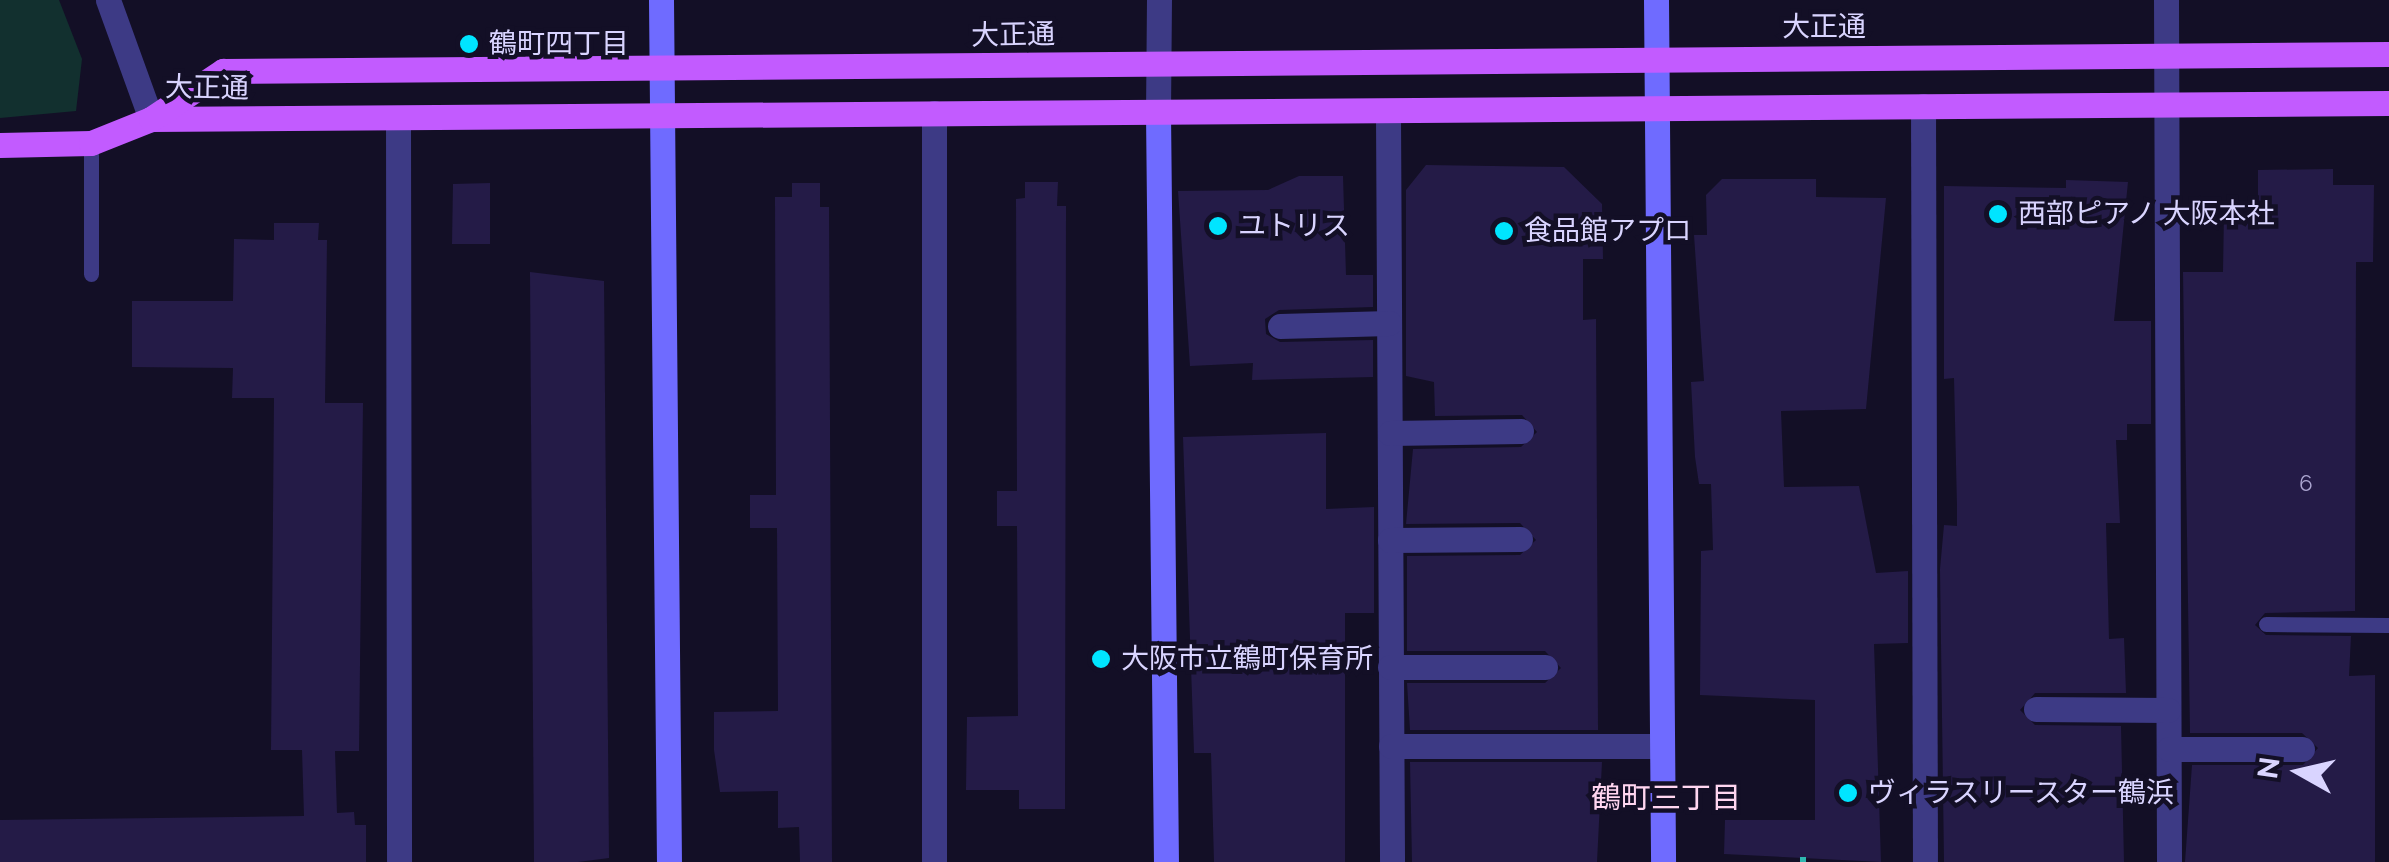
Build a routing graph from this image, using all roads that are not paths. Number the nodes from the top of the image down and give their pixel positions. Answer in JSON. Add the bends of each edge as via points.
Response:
{"nodes":[{"id":1,"x":108,"y":0,"type":"edge"},
{"id":2,"x":661,"y":0,"type":"edge"},
{"id":3,"x":1158,"y":0,"type":"edge"},
{"id":4,"x":1656,"y":0,"type":"edge"},
{"id":5,"x":2166,"y":0,"type":"edge"},
{"id":6,"x":2168,"y":53,"type":"junction"},
{"id":7,"x":2389,"y":54,"type":"edge"},
{"id":8,"x":1656,"y":56,"type":"junction"},
{"id":9,"x":1158,"y":64,"type":"junction"},
{"id":10,"x":662,"y":69,"type":"junction"},
{"id":11,"x":2164,"y":103,"type":"junction"},
{"id":12,"x":2389,"y":103,"type":"edge"},
{"id":13,"x":1924,"y":106,"type":"junction"},
{"id":14,"x":1657,"y":111,"type":"junction"},
{"id":15,"x":934,"y":113,"type":"junction"},
{"id":16,"x":1158,"y":113,"type":"junction"},
{"id":17,"x":661,"y":114,"type":"junction"},
{"id":18,"x":1388,"y":116,"type":"junction"},
{"id":19,"x":151,"y":119,"type":"junction"},
{"id":20,"x":398,"y":119,"type":"junction"},
{"id":21,"x":91,"y":143,"type":"junction"},
{"id":22,"x":0,"y":145,"type":"edge"},
{"id":23,"x":92,"y":274,"type":"dead end"},
{"id":24,"x":1389,"y":323,"type":"junction"},
{"id":25,"x":1280,"y":326,"type":"dead end"},
{"id":26,"x":1390,"y":432,"type":"junction"},
{"id":27,"x":1521,"y":432,"type":"dead end"},
{"id":28,"x":1520,"y":538,"type":"dead end"},
{"id":29,"x":1390,"y":540,"type":"junction"},
{"id":30,"x":2266,"y":624,"type":"dead end"},
{"id":31,"x":2389,"y":624,"type":"edge"},
{"id":32,"x":1390,"y":667,"type":"junction"},
{"id":33,"x":1545,"y":667,"type":"dead end"},
{"id":34,"x":2036,"y":709,"type":"dead end"},
{"id":35,"x":2168,"y":710,"type":"junction"},
{"id":36,"x":1391,"y":746,"type":"junction"},
{"id":37,"x":1662,"y":746,"type":"junction"},
{"id":38,"x":2169,"y":749,"type":"junction"},
{"id":39,"x":2302,"y":749,"type":"dead end"},
{"id":40,"x":399,"y":862,"type":"edge"},
{"id":41,"x":669,"y":862,"type":"edge"},
{"id":42,"x":934,"y":862,"type":"edge"},
{"id":43,"x":1166,"y":862,"type":"edge"},
{"id":44,"x":1392,"y":862,"type":"edge"},
{"id":45,"x":1663,"y":862,"type":"edge"},
{"id":46,"x":1925,"y":862,"type":"edge"},
{"id":47,"x":2170,"y":862,"type":"edge"}],
"edges":[{"from":1,"to":19,"type":"street"},
{"from":2,"to":10,"type":"street"},
{"from":3,"to":9,"type":"street"},
{"from":4,"to":8,"type":"street"},
{"from":5,"to":6,"type":"street"},
{"from":6,"to":7,"type":"main road","name":"大正通"},
{"from":6,"to":8,"type":"main road","name":"大正通"},
{"from":6,"to":11,"type":"street"},
{"from":8,"to":9,"type":"main road","name":"大正通"},
{"from":8,"to":14,"type":"street"},
{"from":9,"to":10,"type":"main road","name":"大正通"},
{"from":9,"to":16,"type":"street"},
{"from":10,"to":17,"type":"street"},
{"from":10,"to":19,"type":"main road","name":"大正通","via":[[223,71]]},
{"from":11,"to":12,"type":"main road","name":"大正通"},
{"from":11,"to":13,"type":"main road","name":"大正通"},
{"from":11,"to":35,"type":"street"},
{"from":13,"to":14,"type":"main road","name":"大正通"},
{"from":13,"to":46,"type":"street"},
{"from":14,"to":18,"type":"main road","name":"大正通"},
{"from":14,"to":37,"type":"street"},
{"from":15,"to":16,"type":"main road","name":"大正通"},
{"from":15,"to":17,"type":"main road","name":"大正通"},
{"from":15,"to":42,"type":"street"},
{"from":16,"to":18,"type":"main road","name":"大正通"},
{"from":16,"to":43,"type":"street"},
{"from":17,"to":20,"type":"main road","name":"大正通"},
{"from":17,"to":41,"type":"street"},
{"from":18,"to":24,"type":"street"},
{"from":19,"to":20,"type":"main road","name":"大正通"},
{"from":19,"to":21,"type":"main road"},
{"from":20,"to":40,"type":"street"},
{"from":21,"to":22,"type":"main road"},
{"from":21,"to":23,"type":"lane"},
{"from":24,"to":25,"type":"street"},
{"from":24,"to":26,"type":"street"},
{"from":26,"to":27,"type":"street"},
{"from":26,"to":29,"type":"street"},
{"from":28,"to":29,"type":"street"},
{"from":29,"to":32,"type":"street"},
{"from":30,"to":31,"type":"lane"},
{"from":32,"to":33,"type":"street"},
{"from":32,"to":36,"type":"street"},
{"from":34,"to":35,"type":"street"},
{"from":35,"to":38,"type":"street"},
{"from":36,"to":37,"type":"street"},
{"from":36,"to":44,"type":"street"},
{"from":37,"to":45,"type":"street"},
{"from":38,"to":39,"type":"street"},
{"from":38,"to":47,"type":"street"}]}
